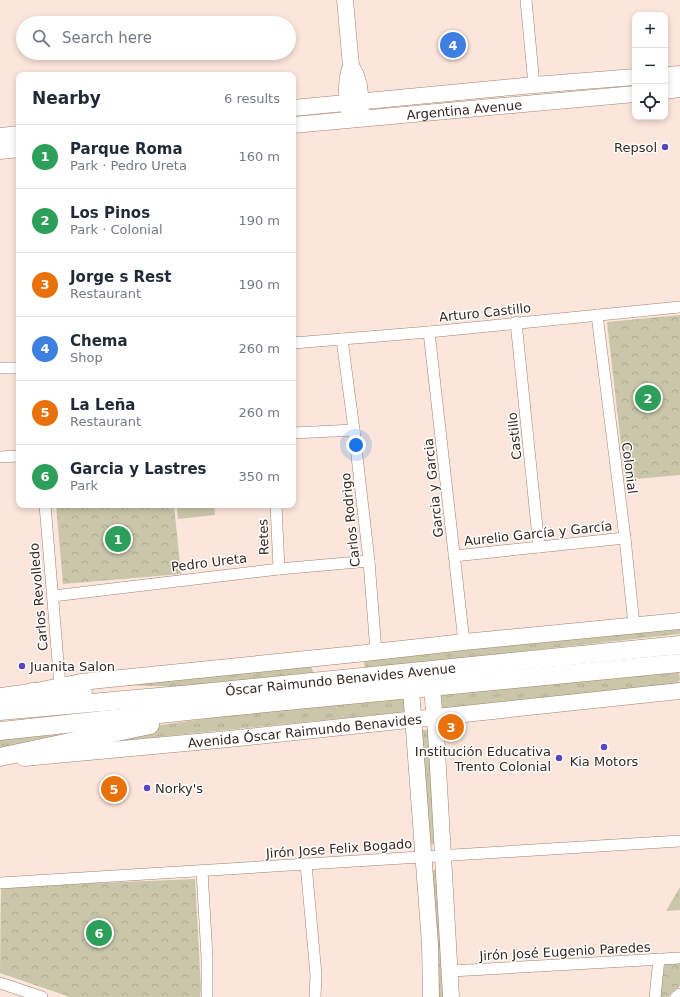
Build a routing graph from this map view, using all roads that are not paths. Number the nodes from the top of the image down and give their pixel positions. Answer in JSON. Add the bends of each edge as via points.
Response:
{"nodes":[{"id":1,"x":345,"y":0,"type":"edge"},
{"id":2,"x":526,"y":0,"type":"edge"},
{"id":3,"x":680,"y":74,"type":"edge"},
{"id":4,"x":668,"y":75,"type":"edge"},
{"id":5,"x":632,"y":77,"type":"edge"},
{"id":6,"x":534,"y":85,"type":"junction"},
{"id":7,"x":680,"y":90,"type":"edge"},
{"id":8,"x":668,"y":91,"type":"edge"},
{"id":9,"x":632,"y":94,"type":"edge"},
{"id":10,"x":354,"y":102,"type":"junction"},
{"id":11,"x":296,"y":108,"type":"edge"},
{"id":12,"x":356,"y":120,"type":"junction"},
{"id":13,"x":296,"y":125,"type":"edge"},
{"id":14,"x":16,"y":134,"type":"edge"},
{"id":15,"x":0,"y":136,"type":"edge"},
{"id":16,"x":16,"y":149,"type":"edge"},
{"id":17,"x":0,"y":151,"type":"edge"},
{"id":18,"x":680,"y":307,"type":"edge"},
{"id":19,"x":597,"y":315,"type":"junction"},
{"id":20,"x":516,"y":322,"type":"junction"},
{"id":21,"x":429,"y":332,"type":"junction"},
{"id":22,"x":342,"y":339,"type":"junction"},
{"id":23,"x":296,"y":343,"type":"edge"},
{"id":24,"x":0,"y":368,"type":"edge"},
{"id":25,"x":16,"y":368,"type":"edge"},
{"id":26,"x":354,"y":430,"type":"junction"},
{"id":27,"x":296,"y":433,"type":"edge"},
{"id":28,"x":16,"y":456,"type":"edge"},
{"id":29,"x":0,"y":457,"type":"edge"},
{"id":30,"x":45,"y":508,"type":"edge"},
{"id":31,"x":276,"y":508,"type":"edge"},
{"id":32,"x":625,"y":538,"type":"junction"},
{"id":33,"x":539,"y":547,"type":"junction"},
{"id":34,"x":454,"y":556,"type":"junction"},
{"id":35,"x":369,"y":561,"type":"junction"},
{"id":36,"x":279,"y":569,"type":"junction"},
{"id":37,"x":53,"y":596,"type":"junction"},
{"id":38,"x":680,"y":621,"type":"edge"},
{"id":39,"x":634,"y":625,"type":"junction"},
{"id":40,"x":464,"y":642,"type":"junction"},
{"id":41,"x":680,"y":645,"type":"edge"},
{"id":42,"x":376,"y":652,"type":"junction"},
{"id":43,"x":680,"y":663,"type":"edge"},
{"id":44,"x":60,"y":686,"type":"junction"},
{"id":45,"x":432,"y":688,"type":"junction"},
{"id":46,"x":411,"y":690,"type":"junction"},
{"id":47,"x":680,"y":691,"type":"edge"},
{"id":48,"x":31,"y":692,"type":"junction"},
{"id":49,"x":192,"y":694,"type":"junction"},
{"id":50,"x":0,"y":696,"type":"edge"},
{"id":51,"x":216,"y":708,"type":"junction"},
{"id":52,"x":0,"y":711,"type":"edge"},
{"id":53,"x":435,"y":717,"type":"junction"},
{"id":54,"x":413,"y":719,"type":"junction"},
{"id":55,"x":0,"y":731,"type":"edge"},
{"id":56,"x":0,"y":757,"type":"edge"},
{"id":57,"x":0,"y":760,"type":"edge"},
{"id":58,"x":680,"y":841,"type":"edge"},
{"id":59,"x":443,"y":856,"type":"junction"},
{"id":60,"x":423,"y":857,"type":"junction"},
{"id":61,"x":306,"y":864,"type":"junction"},
{"id":62,"x":202,"y":871,"type":"junction"},
{"id":63,"x":0,"y":883,"type":"edge"},
{"id":64,"x":680,"y":958,"type":"edge"},
{"id":65,"x":659,"y":959,"type":"junction"},
{"id":66,"x":451,"y":972,"type":"junction"},
{"id":67,"x":0,"y":983,"type":"edge"},
{"id":68,"x":680,"y":994,"type":"edge"},
{"id":69,"x":42,"y":997,"type":"edge"},
{"id":70,"x":207,"y":997,"type":"edge"},
{"id":71,"x":315,"y":997,"type":"edge"},
{"id":72,"x":431,"y":997,"type":"edge"},
{"id":73,"x":451,"y":997,"type":"edge"},
{"id":74,"x":655,"y":997,"type":"edge"},
{"id":75,"x":676,"y":997,"type":"edge"}],
"edges":[{"from":1,"to":10,"type":"main road","via":[[351,66],[357,75],[359,85]]},
{"from":2,"to":6,"type":"street"},
{"from":3,"to":4,"type":"main road"},
{"from":5,"to":6,"type":"main road","name":"Argentina Avenue"},
{"from":6,"to":10,"type":"main road","name":"Argentina Avenue"},
{"from":7,"to":8,"type":"main road"},
{"from":9,"to":12,"type":"main road","name":"Argentina Avenue"},
{"from":10,"to":11,"type":"main road","name":"Argentina Avenue"},
{"from":10,"to":12,"type":"main road"},
{"from":12,"to":13,"type":"main road","name":"Argentina Avenue"},
{"from":14,"to":15,"type":"main road"},
{"from":16,"to":17,"type":"main road"},
{"from":18,"to":19,"type":"street","name":"Arturo Castillo"},
{"from":19,"to":20,"type":"street","name":"Arturo Castillo"},
{"from":19,"to":32,"type":"street","name":"Colonial"},
{"from":20,"to":21,"type":"street","name":"Arturo Castillo"},
{"from":20,"to":33,"type":"street","name":"Castillo"},
{"from":21,"to":22,"type":"street","name":"Arturo Castillo"},
{"from":21,"to":34,"type":"street","name":"Garcia y Garcia"},
{"from":22,"to":23,"type":"street","name":"Arturo Castillo"},
{"from":22,"to":26,"type":"street","name":"Carlos Rodrigo"},
{"from":24,"to":25,"type":"street"},
{"from":26,"to":27,"type":"street"},
{"from":26,"to":35,"type":"street","name":"Carlos Rodrigo"},
{"from":28,"to":29,"type":"street"},
{"from":30,"to":37,"type":"street","name":"Carlos Revolledo"},
{"from":31,"to":36,"type":"street","name":"Retes"},
{"from":32,"to":33,"type":"street","name":"Aurelio García y García"},
{"from":32,"to":39,"type":"street","name":"Colonial"},
{"from":33,"to":34,"type":"street","name":"Aurelio García y García"},
{"from":34,"to":40,"type":"street","name":"Garcia y Garcia"},
{"from":35,"to":36,"type":"street","name":"Pedro Ureta"},
{"from":35,"to":42,"type":"street","name":"Carlos Rodrigo"},
{"from":36,"to":37,"type":"street","name":"Pedro Ureta"},
{"from":37,"to":44,"type":"street","name":"Carlos Revolledo"},
{"from":38,"to":39,"type":"main road","name":"Óscar Raimundo Benavides Avenue"},
{"from":39,"to":40,"type":"main road","name":"Óscar Raimundo Benavides Avenue"},
{"from":40,"to":42,"type":"main road","name":"Óscar Raimundo Benavides Avenue"},
{"from":41,"to":49,"type":"main road","name":"Óscar Raimundo Benavides Avenue"},
{"from":42,"to":44,"type":"main road","name":"Óscar Raimundo Benavides Avenue"},
{"from":43,"to":45,"type":"main road"},
{"from":44,"to":48,"type":"main road","name":"Óscar Raimundo Benavides Avenue"},
{"from":45,"to":46,"type":"main road"},
{"from":45,"to":53,"type":"main road"},
{"from":46,"to":51,"type":"main road"},
{"from":46,"to":54,"type":"main road"},
{"from":47,"to":53,"type":"main road","name":"Avenida Óscar Raimundo Benavides"},
{"from":48,"to":49,"type":"main road"},
{"from":48,"to":50,"type":"main road"},
{"from":49,"to":52,"type":"main road","name":"Óscar Raimundo Benavides Avenue"},
{"from":51,"to":55,"type":"main road","name":"Óscar Raimundo Benavides Avenue"},
{"from":51,"to":56,"type":"main road"},
{"from":53,"to":54,"type":"main road","name":"Avenida Óscar Raimundo Benavides"},
{"from":53,"to":59,"type":"main road"},
{"from":54,"to":57,"type":"main road","name":"Avenida Óscar Raimundo Benavides"},
{"from":54,"to":60,"type":"main road"},
{"from":58,"to":59,"type":"street","name":"Jirón Jose Felix Bogado"},
{"from":59,"to":60,"type":"street","name":"Jirón Jose Felix Bogado"},
{"from":59,"to":66,"type":"main road"},
{"from":60,"to":61,"type":"street","name":"Jirón Jose Felix Bogado"},
{"from":60,"to":72,"type":"main road","via":[[430,944]]},
{"from":61,"to":62,"type":"street","name":"Jirón Jose Felix Bogado"},
{"from":61,"to":71,"type":"street","via":[[316,975]]},
{"from":62,"to":63,"type":"street","name":"Jirón Jose Felix Bogado"},
{"from":62,"to":70,"type":"street"},
{"from":64,"to":65,"type":"street","name":"Jirón José Eugenio Paredes"},
{"from":65,"to":66,"type":"street","name":"Jirón José Eugenio Paredes"},
{"from":65,"to":74,"type":"street"},
{"from":66,"to":73,"type":"main road"},
{"from":67,"to":69,"type":"street"},
{"from":68,"to":75,"type":"street"}]}
